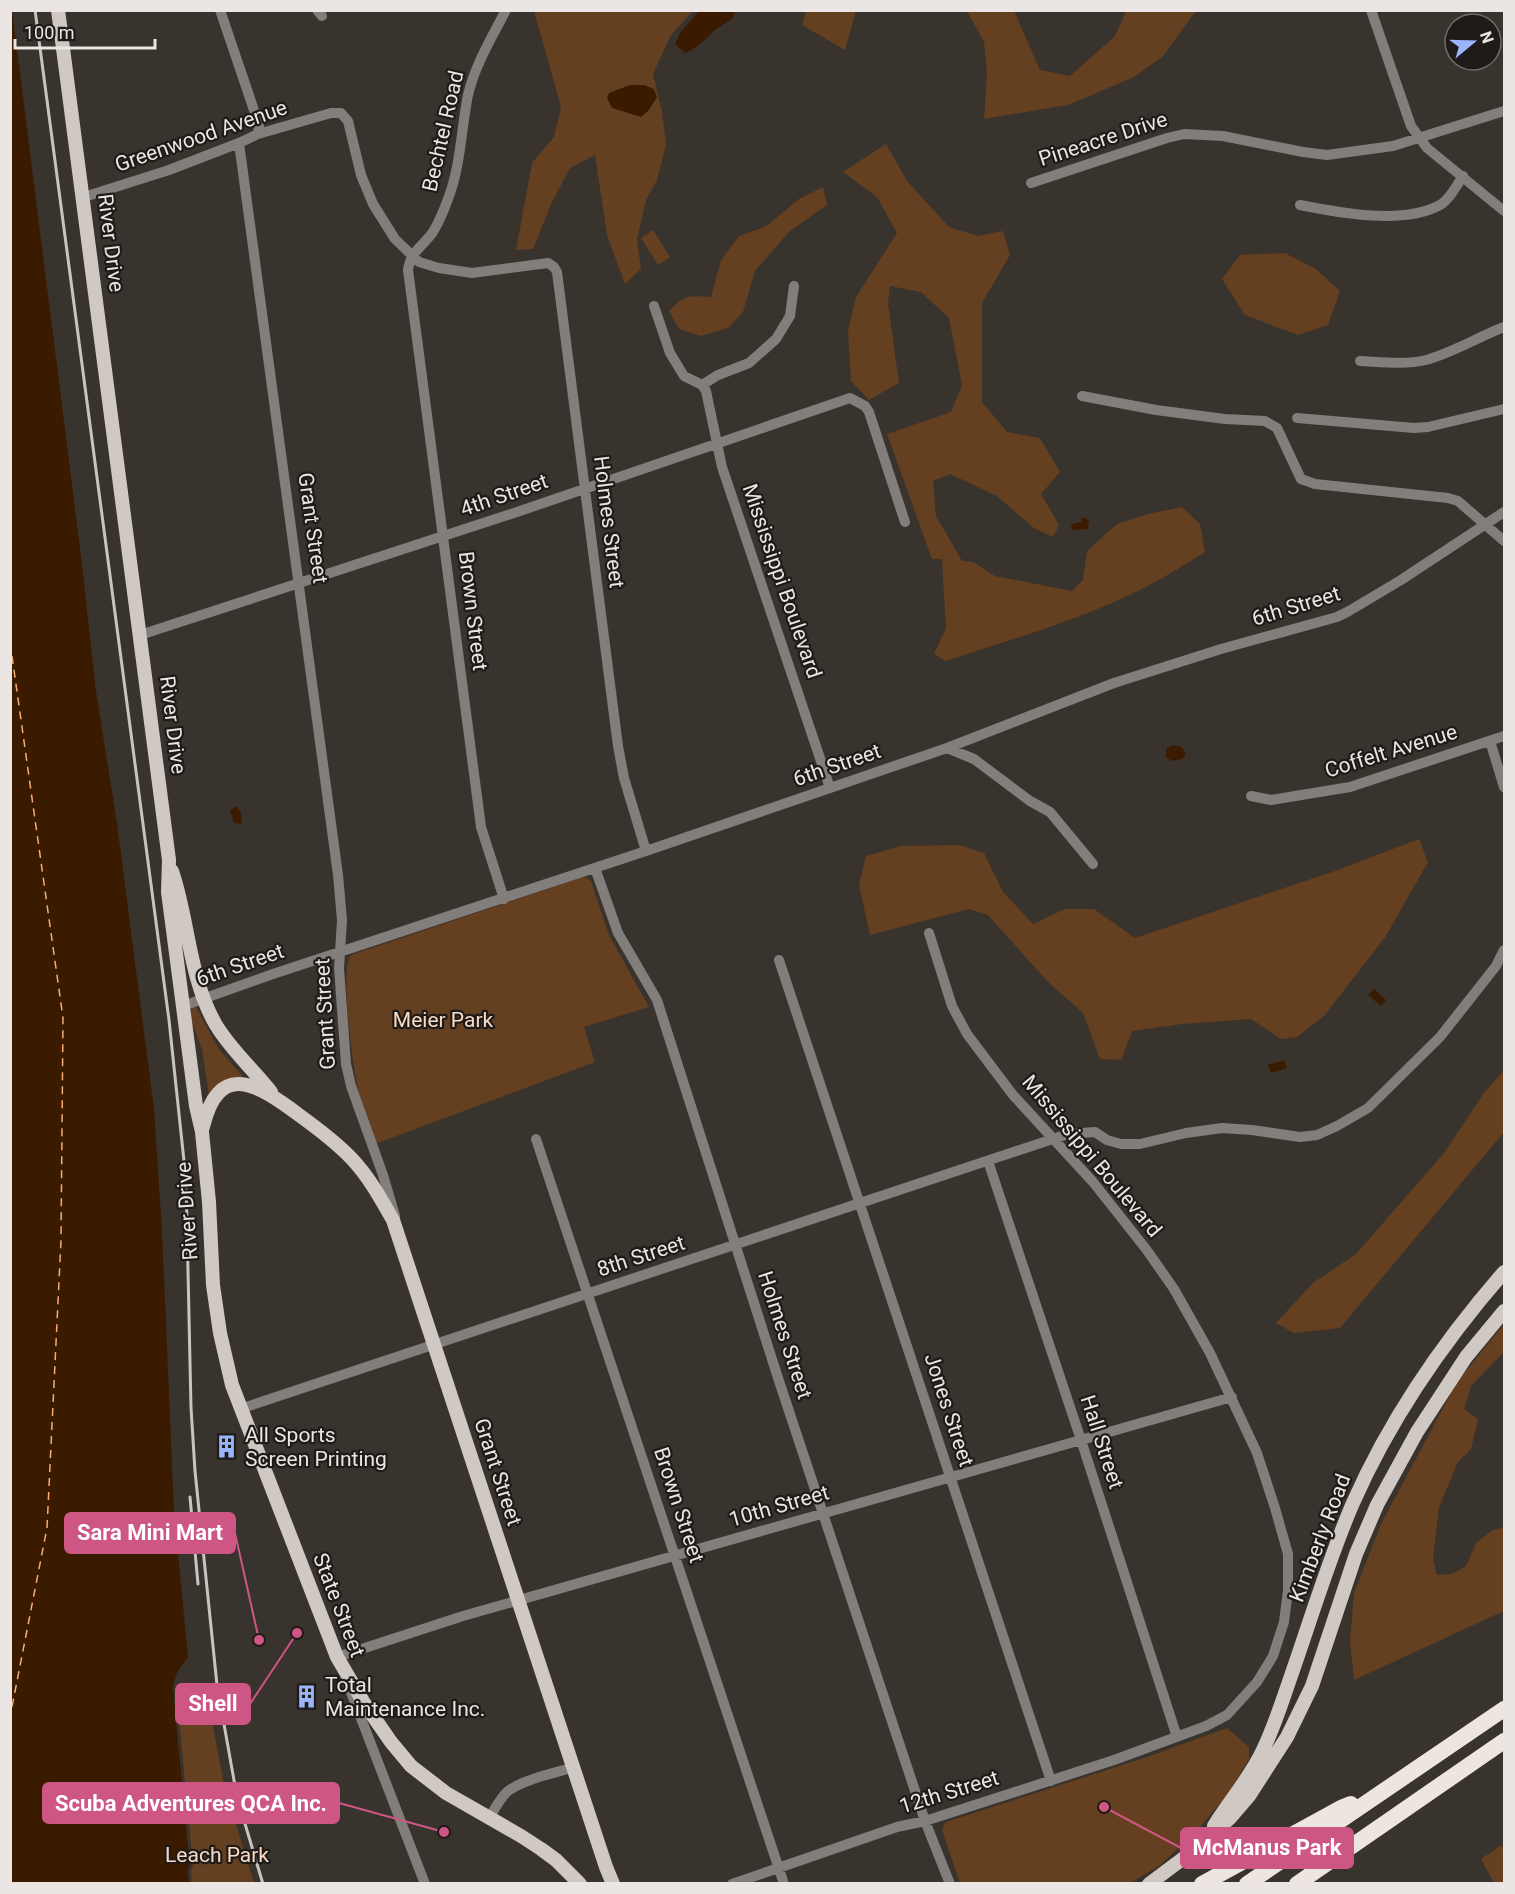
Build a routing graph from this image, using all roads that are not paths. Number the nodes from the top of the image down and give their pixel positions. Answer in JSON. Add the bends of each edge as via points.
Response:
{"nodes":[{"id":1,"x":58,"y":10,"type":"edge"},
{"id":2,"x":220,"y":10,"type":"edge"},
{"id":3,"x":506,"y":10,"type":"edge"},
{"id":4,"x":1374,"y":11,"type":"edge"},
{"id":5,"x":1504,"y":111,"type":"edge"},
{"id":6,"x":258,"y":134,"type":"junction"},
{"id":7,"x":1419,"y":138,"type":"junction"},
{"id":8,"x":239,"y":143,"type":"junction"},
{"id":9,"x":1463,"y":176,"type":"junction"},
{"id":10,"x":1031,"y":183,"type":"dead end"},
{"id":11,"x":84,"y":197,"type":"junction"},
{"id":12,"x":1300,"y":206,"type":"dead end"},
{"id":13,"x":1504,"y":211,"type":"edge"},
{"id":14,"x":412,"y":255,"type":"junction"},
{"id":15,"x":794,"y":286,"type":"dead end"},
{"id":16,"x":654,"y":306,"type":"dead end"},
{"id":17,"x":1504,"y":327,"type":"edge"},
{"id":18,"x":1360,"y":361,"type":"dead end"},
{"id":19,"x":702,"y":385,"type":"junction"},
{"id":20,"x":1082,"y":396,"type":"dead end"},
{"id":21,"x":1503,"y":413,"type":"edge"},
{"id":22,"x":1297,"y":418,"type":"dead end"},
{"id":23,"x":717,"y":443,"type":"junction"},
{"id":24,"x":585,"y":489,"type":"junction"},
{"id":25,"x":1504,"y":512,"type":"edge"},
{"id":26,"x":905,"y":522,"type":"dead end"},
{"id":27,"x":1486,"y":525,"type":"junction"},
{"id":28,"x":444,"y":536,"type":"junction"},
{"id":29,"x":1504,"y":541,"type":"edge"},
{"id":30,"x":300,"y":583,"type":"junction"},
{"id":31,"x":141,"y":635,"type":"junction"},
{"id":32,"x":1504,"y":736,"type":"edge"},
{"id":33,"x":1491,"y":741,"type":"junction"},
{"id":34,"x":947,"y":748,"type":"junction"},
{"id":35,"x":1504,"y":787,"type":"edge"},
{"id":36,"x":830,"y":788,"type":"junction"},
{"id":37,"x":1251,"y":796,"type":"dead end"},
{"id":38,"x":646,"y":851,"type":"junction"},
{"id":39,"x":169,"y":860,"type":"junction"},
{"id":40,"x":1093,"y":864,"type":"dead end"},
{"id":41,"x":595,"y":868,"type":"junction"},
{"id":42,"x":504,"y":898,"type":"junction"},
{"id":43,"x":929,"y":933,"type":"dead end"},
{"id":44,"x":1504,"y":950,"type":"edge"},
{"id":45,"x":342,"y":951,"type":"junction"},
{"id":46,"x":779,"y":960,"type":"dead end"},
{"id":47,"x":204,"y":999,"type":"junction"},
{"id":48,"x":183,"y":1006,"type":"junction"},
{"id":49,"x":274,"y":1096,"type":"junction"},
{"id":50,"x":202,"y":1132,"type":"junction"},
{"id":51,"x":536,"y":1139,"type":"dead end"},
{"id":52,"x":1054,"y":1139,"type":"junction"},
{"id":53,"x":987,"y":1161,"type":"junction"},
{"id":54,"x":861,"y":1203,"type":"junction"},
{"id":55,"x":736,"y":1245,"type":"junction"},
{"id":56,"x":406,"y":1257,"type":"junction"},
{"id":57,"x":1504,"y":1272,"type":"edge"},
{"id":58,"x":589,"y":1294,"type":"junction"},
{"id":59,"x":1504,"y":1311,"type":"edge"},
{"id":60,"x":435,"y":1345,"type":"junction"},
{"id":61,"x":1232,"y":1396,"type":"junction"},
{"id":62,"x":240,"y":1409,"type":"junction"},
{"id":63,"x":1081,"y":1440,"type":"junction"},
{"id":64,"x":951,"y":1477,"type":"junction"},
{"id":65,"x":824,"y":1513,"type":"junction"},
{"id":66,"x":675,"y":1556,"type":"junction"},
{"id":67,"x":518,"y":1600,"type":"junction"},
{"id":68,"x":337,"y":1657,"type":"junction"},
{"id":69,"x":1504,"y":1709,"type":"edge"},
{"id":70,"x":1177,"y":1737,"type":"junction"},
{"id":71,"x":1504,"y":1741,"type":"edge"},
{"id":72,"x":574,"y":1767,"type":"junction"},
{"id":73,"x":1051,"y":1781,"type":"junction"},
{"id":74,"x":1383,"y":1792,"type":"junction"},
{"id":75,"x":489,"y":1818,"type":"junction"},
{"id":76,"x":925,"y":1821,"type":"junction"},
{"id":77,"x":1208,"y":1837,"type":"junction"},
{"id":78,"x":1350,"y":1846,"type":"junction"},
{"id":79,"x":779,"y":1868,"type":"junction"},
{"id":80,"x":425,"y":1884,"type":"edge"},
{"id":81,"x":580,"y":1884,"type":"edge"},
{"id":82,"x":613,"y":1884,"type":"edge"},
{"id":83,"x":732,"y":1884,"type":"edge"},
{"id":84,"x":784,"y":1884,"type":"edge"},
{"id":85,"x":950,"y":1884,"type":"edge"},
{"id":86,"x":1149,"y":1884,"type":"edge"},
{"id":87,"x":1202,"y":1884,"type":"edge"},
{"id":88,"x":1247,"y":1884,"type":"edge"},
{"id":89,"x":1297,"y":1884,"type":"edge"},
{"id":90,"x":1311,"y":1884,"type":"edge"}],
"edges":[{"from":1,"to":11,"type":"main road","name":"River Drive"},
{"from":2,"to":6,"type":"street"},
{"from":3,"to":14,"type":"street","name":"Bechtel Road","via":[[469,92],[458,169],[446,204],[432,233]]},
{"from":4,"to":7,"type":"street","via":[[1411,126]]},
{"from":5,"to":7,"type":"street","name":"Pineacre Drive"},
{"from":6,"to":8,"type":"street","name":"Greenwood Avenue"},
{"from":6,"to":14,"type":"street","name":"Greenwood Avenue","via":[[341,113],[348,121],[373,204],[395,239]]},
{"from":7,"to":9,"type":"street"},
{"from":7,"to":10,"type":"street","name":"Pineacre Drive","via":[[1393,146],[1327,155],[1223,136],[1186,134]]},
{"from":8,"to":11,"type":"street","name":"Greenwood Avenue"},
{"from":8,"to":30,"type":"street","name":"Grant Street"},
{"from":9,"to":12,"type":"street","via":[[1442,204],[1409,215],[1348,214]]},
{"from":9,"to":13,"type":"street"},
{"from":11,"to":31,"type":"main road","name":"River Drive"},
{"from":14,"to":24,"type":"street","name":"Holmes Street","via":[[419,262],[472,273],[548,263],[554,267]]},
{"from":14,"to":28,"type":"street","name":"Brown Street","via":[[409,283]]},
{"from":15,"to":19,"type":"street","via":[[790,316],[777,339],[749,363]]},
{"from":16,"to":19,"type":"street","via":[[670,353],[684,376]]},
{"from":17,"to":18,"type":"street","via":[[1424,360]]},
{"from":19,"to":23,"type":"street","name":"Mississippi Boulevard"},
{"from":20,"to":27,"type":"street","via":[[1156,410],[1265,421],[1277,428],[1301,478],[1315,484],[1448,498],[1458,501]]},
{"from":21,"to":22,"type":"street","via":[[1414,428]]},
{"from":23,"to":24,"type":"street","name":"4th Street"},
{"from":23,"to":26,"type":"street","name":"4th Street","via":[[850,398],[865,406],[871,417]]},
{"from":23,"to":36,"type":"street","name":"Mississippi Boulevard"},
{"from":24,"to":28,"type":"street","name":"4th Street"},
{"from":24,"to":38,"type":"street","name":"Holmes Street","via":[[618,746]]},
{"from":25,"to":27,"type":"street","name":"6th Street"},
{"from":27,"to":29,"type":"street"},
{"from":27,"to":34,"type":"street","name":"6th Street","via":[[1336,617],[1134,676]]},
{"from":28,"to":30,"type":"street","name":"4th Street"},
{"from":28,"to":42,"type":"street","name":"Brown Street","via":[[481,827]]},
{"from":30,"to":31,"type":"street","name":"4th Street"},
{"from":30,"to":45,"type":"street","name":"Grant Street","via":[[338,875]]},
{"from":31,"to":39,"type":"main road","name":"River Drive"},
{"from":32,"to":33,"type":"street","name":"Coffelt Avenue"},
{"from":33,"to":35,"type":"street"},
{"from":33,"to":37,"type":"street","name":"Coffelt Avenue","via":[[1350,787],[1271,800]]},
{"from":34,"to":36,"type":"street","name":"6th Street"},
{"from":34,"to":40,"type":"street","via":[[974,759],[1050,812]]},
{"from":36,"to":38,"type":"street","name":"6th Street"},
{"from":38,"to":41,"type":"street","name":"6th Street"},
{"from":39,"to":47,"type":"main road"},
{"from":39,"to":48,"type":"main road","name":"River Drive","via":[[168,892]]},
{"from":41,"to":42,"type":"street","name":"6th Street"},
{"from":41,"to":55,"type":"street","name":"Holmes Street","via":[[618,933],[657,1000]]},
{"from":42,"to":45,"type":"street","name":"6th Street"},
{"from":43,"to":52,"type":"street","name":"Mississippi Boulevard","via":[[952,1006],[967,1034],[1013,1095]]},
{"from":44,"to":52,"type":"street","name":"8th Street","via":[[1496,966],[1440,1037],[1368,1108],[1317,1135],[1300,1137],[1222,1128],[1140,1144],[1121,1144],[1095,1132]]},
{"from":45,"to":47,"type":"street","name":"6th Street"},
{"from":45,"to":56,"type":"street","name":"Grant Street","via":[[339,968],[351,1086],[383,1174]]},
{"from":46,"to":54,"type":"street","name":"Jones Street"},
{"from":47,"to":48,"type":"street","name":"6th Street"},
{"from":47,"to":49,"type":"main road","via":[[233,1051]]},
{"from":48,"to":50,"type":"main road","name":"River Drive"},
{"from":49,"to":50,"type":"main road","via":[[253,1086],[228,1087],[207,1108]]},
{"from":49,"to":56,"type":"main road","via":[[353,1159],[393,1220]]},
{"from":50,"to":62,"type":"main road","name":"River Drive","via":[[213,1285],[220,1334]]},
{"from":51,"to":58,"type":"street","name":"Brown Street"},
{"from":52,"to":53,"type":"street","name":"8th Street"},
{"from":52,"to":61,"type":"street","name":"Mississippi Boulevard","via":[[1093,1182],[1174,1288]]},
{"from":53,"to":54,"type":"street","name":"8th Street"},
{"from":53,"to":63,"type":"street","name":"Hall Street"},
{"from":54,"to":55,"type":"street","name":"8th Street"},
{"from":54,"to":64,"type":"street","name":"Jones Street"},
{"from":55,"to":58,"type":"street","name":"8th Street"},
{"from":55,"to":65,"type":"street","name":"Holmes Street"},
{"from":56,"to":60,"type":"main road","name":"Grant Street"},
{"from":57,"to":77,"type":"main road","name":"Kimberly Road","via":[[1447,1342],[1377,1453],[1332,1558],[1271,1733],[1243,1786]]},
{"from":58,"to":60,"type":"street","name":"8th Street"},
{"from":58,"to":66,"type":"street","name":"Brown Street"},
{"from":59,"to":77,"type":"main road","name":"Kimberly Road","via":[[1460,1366],[1417,1432],[1377,1505],[1356,1554],[1312,1686],[1287,1737],[1249,1796]]},
{"from":60,"to":62,"type":"street","name":"8th Street"},
{"from":60,"to":67,"type":"main road","name":"Grant Street"},
{"from":61,"to":63,"type":"street","name":"10th Street"},
{"from":61,"to":70,"type":"street","name":"Mississippi Boulevard","via":[[1257,1453],[1288,1554],[1284,1622],[1273,1656],[1238,1704],[1227,1715]]},
{"from":62,"to":68,"type":"main road","name":"State Street"},
{"from":63,"to":64,"type":"street","name":"10th Street"},
{"from":63,"to":70,"type":"street","name":"Hall Street"},
{"from":64,"to":65,"type":"street","name":"10th Street"},
{"from":64,"to":73,"type":"street","name":"Jones Street"},
{"from":65,"to":66,"type":"street","name":"10th Street"},
{"from":65,"to":76,"type":"street","name":"Holmes Street"},
{"from":66,"to":67,"type":"street","name":"10th Street"},
{"from":66,"to":79,"type":"street","name":"Brown Street"},
{"from":67,"to":68,"type":"street","name":"10th Street"},
{"from":67,"to":72,"type":"main road","name":"Grant Street"},
{"from":68,"to":75,"type":"main road","via":[[391,1743],[411,1766],[446,1793]]},
{"from":68,"to":80,"type":"street","name":"State Street"},
{"from":69,"to":74,"type":"highway"},
{"from":70,"to":73,"type":"street","name":"12th Street"},
{"from":71,"to":78,"type":"highway"},
{"from":72,"to":75,"type":"street","via":[[520,1784],[501,1798]]},
{"from":72,"to":82,"type":"main road","name":"Grant Street"},
{"from":73,"to":76,"type":"street","name":"12th Street"},
{"from":74,"to":87,"type":"highway","via":[[1341,1808]]},
{"from":74,"to":88,"type":"highway"},
{"from":75,"to":81,"type":"main road","via":[[541,1849]]},
{"from":76,"to":79,"type":"street","name":"12th Street"},
{"from":76,"to":85,"type":"street"},
{"from":77,"to":86,"type":"main road","name":"Kimberly Road"},
{"from":78,"to":89,"type":"highway"},
{"from":78,"to":90,"type":"highway"},
{"from":79,"to":83,"type":"street","name":"12th Street"},
{"from":79,"to":84,"type":"street","name":"Brown Street"}]}
